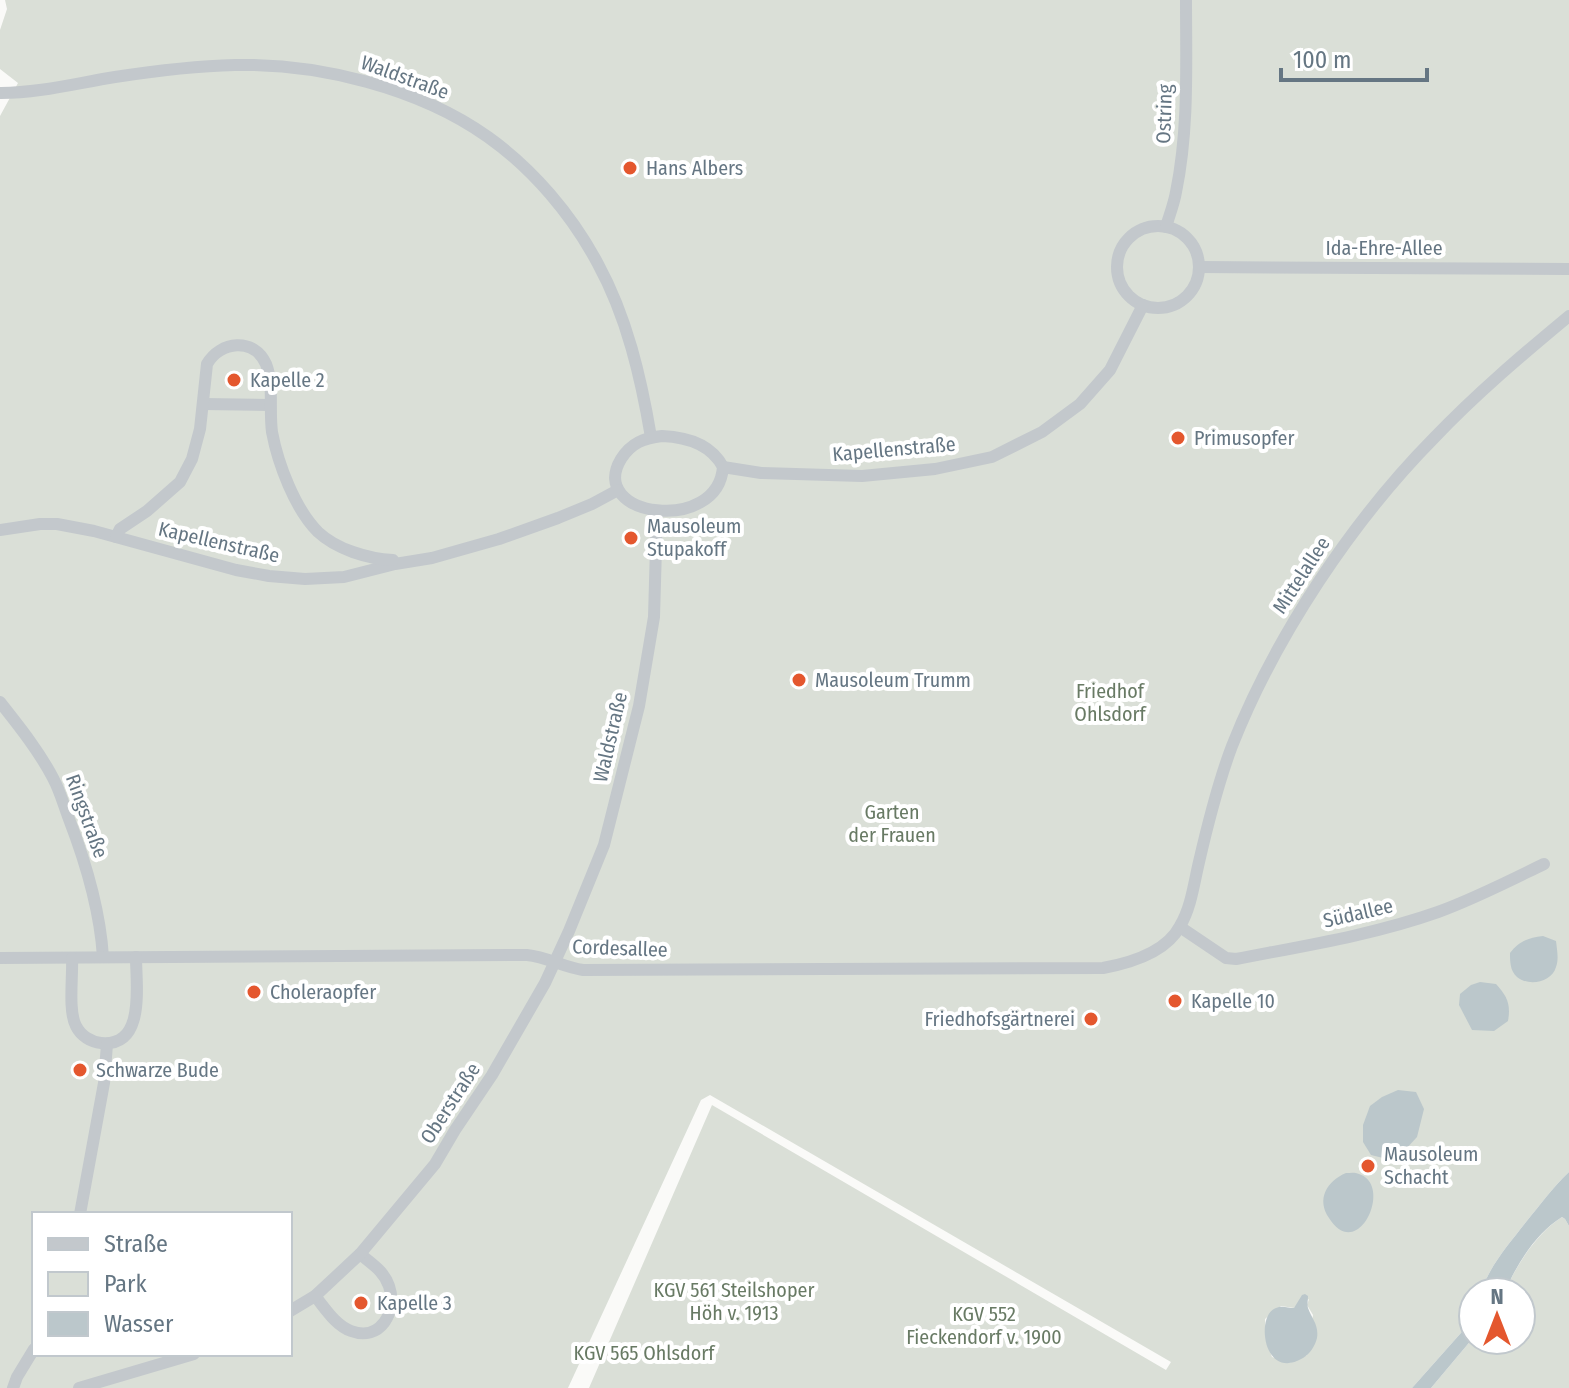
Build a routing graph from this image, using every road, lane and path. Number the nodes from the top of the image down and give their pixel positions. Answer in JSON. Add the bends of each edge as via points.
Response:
{"nodes":[{"id":1,"x":1186,"y":0,"type":"edge"},
{"id":2,"x":0,"y":83,"type":"edge"},
{"id":3,"x":0,"y":94,"type":"edge"},
{"id":4,"x":1166,"y":227,"type":"junction"},
{"id":5,"x":1199,"y":267,"type":"junction"},
{"id":6,"x":1569,"y":269,"type":"edge"},
{"id":7,"x":1143,"y":305,"type":"junction"},
{"id":8,"x":1569,"y":316,"type":"edge"},
{"id":9,"x":203,"y":404,"type":"junction"},
{"id":10,"x":270,"y":405,"type":"junction"},
{"id":11,"x":651,"y":437,"type":"junction"},
{"id":12,"x":723,"y":467,"type":"junction"},
{"id":13,"x":618,"y":490,"type":"junction"},
{"id":14,"x":657,"y":512,"type":"junction"},
{"id":15,"x":0,"y":530,"type":"edge"},
{"id":16,"x":116,"y":537,"type":"junction"},
{"id":17,"x":408,"y":561,"type":"junction"},
{"id":18,"x":0,"y":702,"type":"edge"},
{"id":19,"x":1544,"y":864,"type":"dead end"},
{"id":20,"x":1180,"y":927,"type":"junction"},
{"id":21,"x":103,"y":957,"type":"junction"},
{"id":22,"x":136,"y":957,"type":"junction"},
{"id":23,"x":0,"y":958,"type":"edge"},
{"id":24,"x":72,"y":958,"type":"junction"},
{"id":25,"x":555,"y":962,"type":"junction"},
{"id":26,"x":107,"y":1044,"type":"junction"},
{"id":27,"x":80,"y":1212,"type":"edge"},
{"id":28,"x":360,"y":1254,"type":"junction"},
{"id":29,"x":315,"y":1296,"type":"junction"},
{"id":30,"x":292,"y":1310,"type":"edge"},
{"id":31,"x":32,"y":1352,"type":"edge"},
{"id":32,"x":188,"y":1356,"type":"edge"},
{"id":33,"x":129,"y":1374,"type":"junction"},
{"id":34,"x":13,"y":1388,"type":"edge"},
{"id":35,"x":79,"y":1388,"type":"edge"},
{"id":36,"x":133,"y":1388,"type":"edge"}],
"edges":[{"from":1,"to":4,"type":"street","name":"Ostring","via":[[1182,155]]},
{"from":2,"to":3,"type":"street","name":"Waldstraße"},
{"from":3,"to":11,"type":"street","name":"Waldstraße","via":[[162,71],[253,66],[342,76],[446,112],[514,157],[571,221],[599,265],[628,337]]},
{"from":4,"to":5,"type":"street","via":[[1189,241]]},
{"from":4,"to":7,"type":"street","via":[[1138,232],[1120,252],[1117,267],[1123,290]]},
{"from":5,"to":6,"type":"street","name":"Ida-Ehre-Allee"},
{"from":5,"to":7,"type":"street","via":[[1184,299],[1164,308]]},
{"from":7,"to":12,"type":"street","name":"Kapellenstraße","via":[[1110,370],[1080,404],[1042,432],[992,457],[862,476]]},
{"from":8,"to":20,"type":"street","name":"Mittelallee","via":[[1432,439],[1362,520],[1300,610],[1232,746]]},
{"from":9,"to":10,"type":"street"},
{"from":9,"to":10,"type":"street","name":"Kapellenstraße","via":[[207,364],[220,349],[237,345],[252,348],[264,360]]},
{"from":9,"to":16,"type":"street","name":"Kapellenstraße","via":[[192,459],[180,482]]},
{"from":10,"to":17,"type":"street","name":"Kapellenstraße","via":[[281,466],[320,533],[345,548]]},
{"from":11,"to":12,"type":"street","via":[[695,442]]},
{"from":11,"to":13,"type":"street","via":[[625,453],[616,469]]},
{"from":12,"to":14,"type":"street","via":[[713,493],[679,510]]},
{"from":13,"to":14,"type":"street","via":[[637,506]]},
{"from":13,"to":17,"type":"street","name":"Kapellenstraße","via":[[531,529]]},
{"from":14,"to":25,"type":"street","name":"Waldstraße","via":[[654,617],[639,706],[604,845]]},
{"from":15,"to":16,"type":"street","name":"Kapellenstraße","via":[[57,524]]},
{"from":16,"to":17,"type":"street","name":"Kapellenstraße","via":[[236,570],[305,579],[344,577]]},
{"from":18,"to":21,"type":"street","name":"Ringstraße","via":[[55,781],[93,896]]},
{"from":19,"to":20,"type":"street","name":"Südallee","via":[[1416,919],[1236,959],[1226,958]]},
{"from":20,"to":25,"type":"street","name":"Cordesallee","via":[[1143,957],[1103,968],[583,970]]},
{"from":21,"to":22,"type":"street","name":"Cordesallee"},
{"from":21,"to":24,"type":"street","name":"Cordesallee"},
{"from":22,"to":25,"type":"street","name":"Cordesallee","via":[[527,955]]},
{"from":22,"to":26,"type":"street","via":[[134,1023],[128,1033]]},
{"from":23,"to":24,"type":"street","name":"Cordesallee"},
{"from":24,"to":26,"type":"street","via":[[76,1025],[83,1036]]},
{"from":25,"to":28,"type":"street","name":"Oberstraße","via":[[435,1164]]},
{"from":26,"to":27,"type":"street"},
{"from":28,"to":29,"type":"street","name":"Oberstraße"},
{"from":28,"to":29,"type":"street","via":[[382,1271],[389,1286],[391,1312],[384,1323],[361,1333],[348,1330]]},
{"from":29,"to":30,"type":"street","name":"Oberstraße"},
{"from":31,"to":34,"type":"street"},
{"from":32,"to":33,"type":"street"},
{"from":33,"to":35,"type":"street"},
{"from":33,"to":36,"type":"street"}]}
